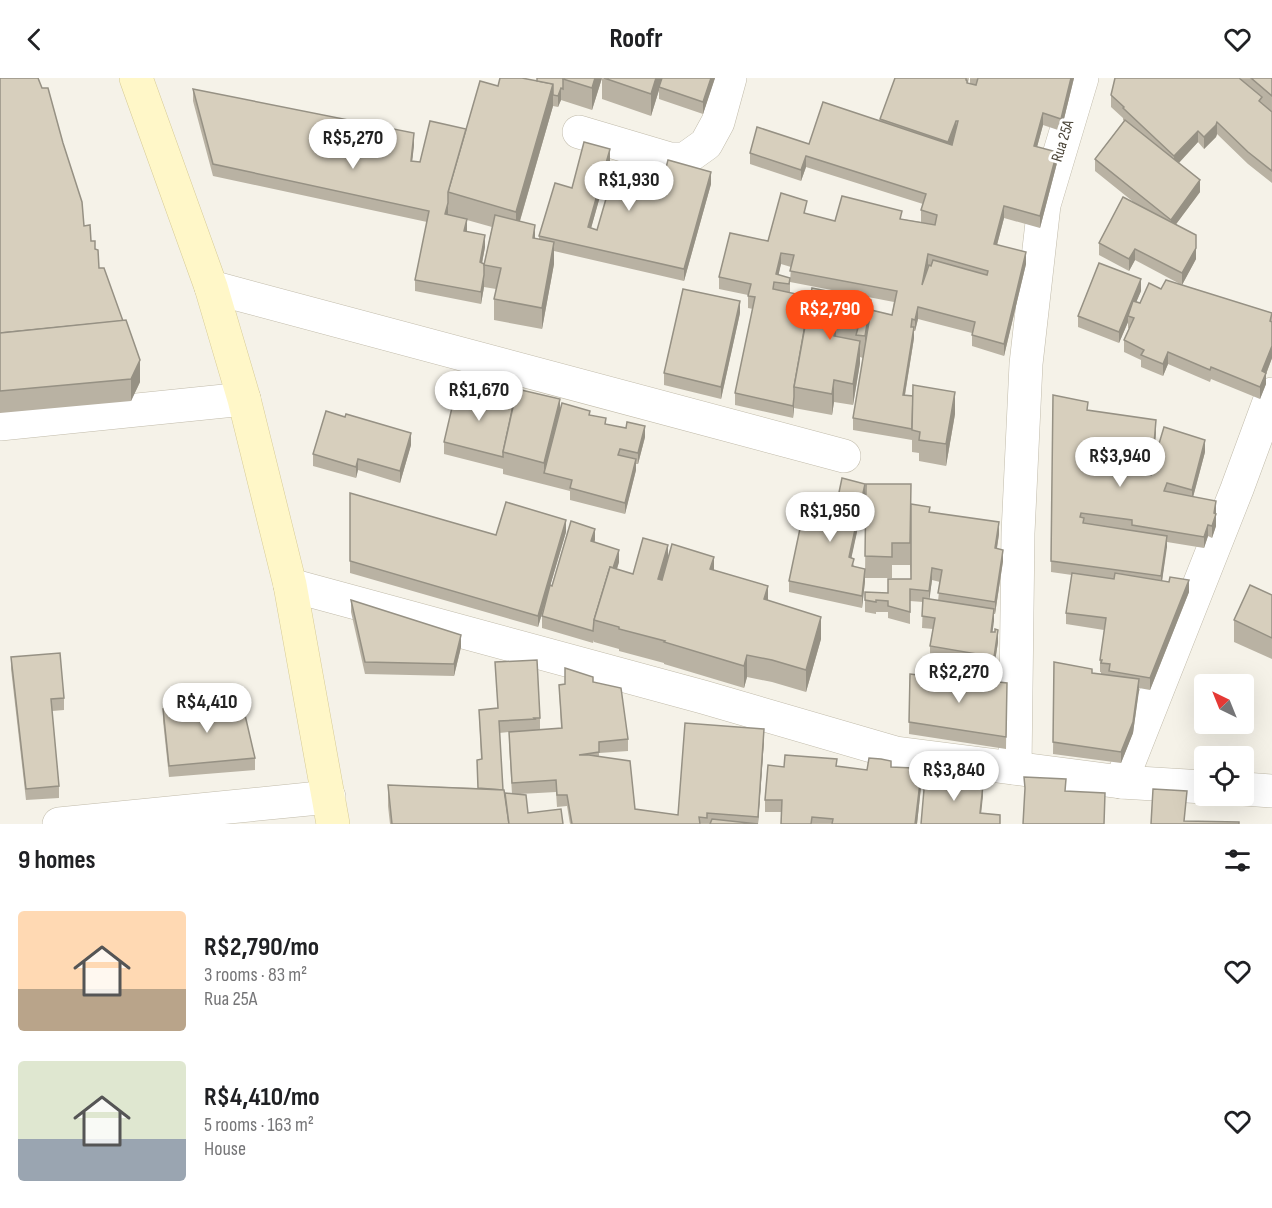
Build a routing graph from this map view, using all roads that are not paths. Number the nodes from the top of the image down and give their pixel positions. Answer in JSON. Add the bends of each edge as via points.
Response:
{"nodes":[{"id":1,"x":136,"y":78,"type":"edge"},
{"id":2,"x":730,"y":78,"type":"edge"},
{"id":3,"x":1082,"y":78,"type":"edge"},
{"id":4,"x":579,"y":132,"type":"dead end"},
{"id":5,"x":211,"y":288,"type":"junction"},
{"id":6,"x":1272,"y":394,"type":"edge"},
{"id":7,"x":244,"y":399,"type":"junction"},
{"id":8,"x":0,"y":424,"type":"edge"},
{"id":9,"x":844,"y":456,"type":"dead end"},
{"id":10,"x":290,"y":585,"type":"junction"},
{"id":11,"x":1015,"y":768,"type":"junction"},
{"id":12,"x":1121,"y":782,"type":"junction"},
{"id":13,"x":1194,"y":786,"type":"edge"},
{"id":14,"x":1254,"y":790,"type":"edge"},
{"id":15,"x":1272,"y":791,"type":"edge"},
{"id":16,"x":331,"y":811,"type":"edge"},
{"id":17,"x":59,"y":824,"type":"edge"}],
"edges":[{"from":1,"to":5,"type":"street"},
{"from":2,"to":4,"type":"street","via":[[718,122],[706,144],[685,159],[670,159]]},
{"from":3,"to":11,"type":"street","name":"Rua 25A","via":[[1044,205],[1025,375]]},
{"from":5,"to":7,"type":"street"},
{"from":5,"to":9,"type":"street"},
{"from":6,"to":12,"type":"street"},
{"from":7,"to":8,"type":"street"},
{"from":7,"to":10,"type":"street"},
{"from":10,"to":11,"type":"street","via":[[896,753]]},
{"from":10,"to":16,"type":"street"},
{"from":11,"to":12,"type":"street"},
{"from":12,"to":13,"type":"street"},
{"from":14,"to":15,"type":"street"},
{"from":16,"to":17,"type":"street"}]}
